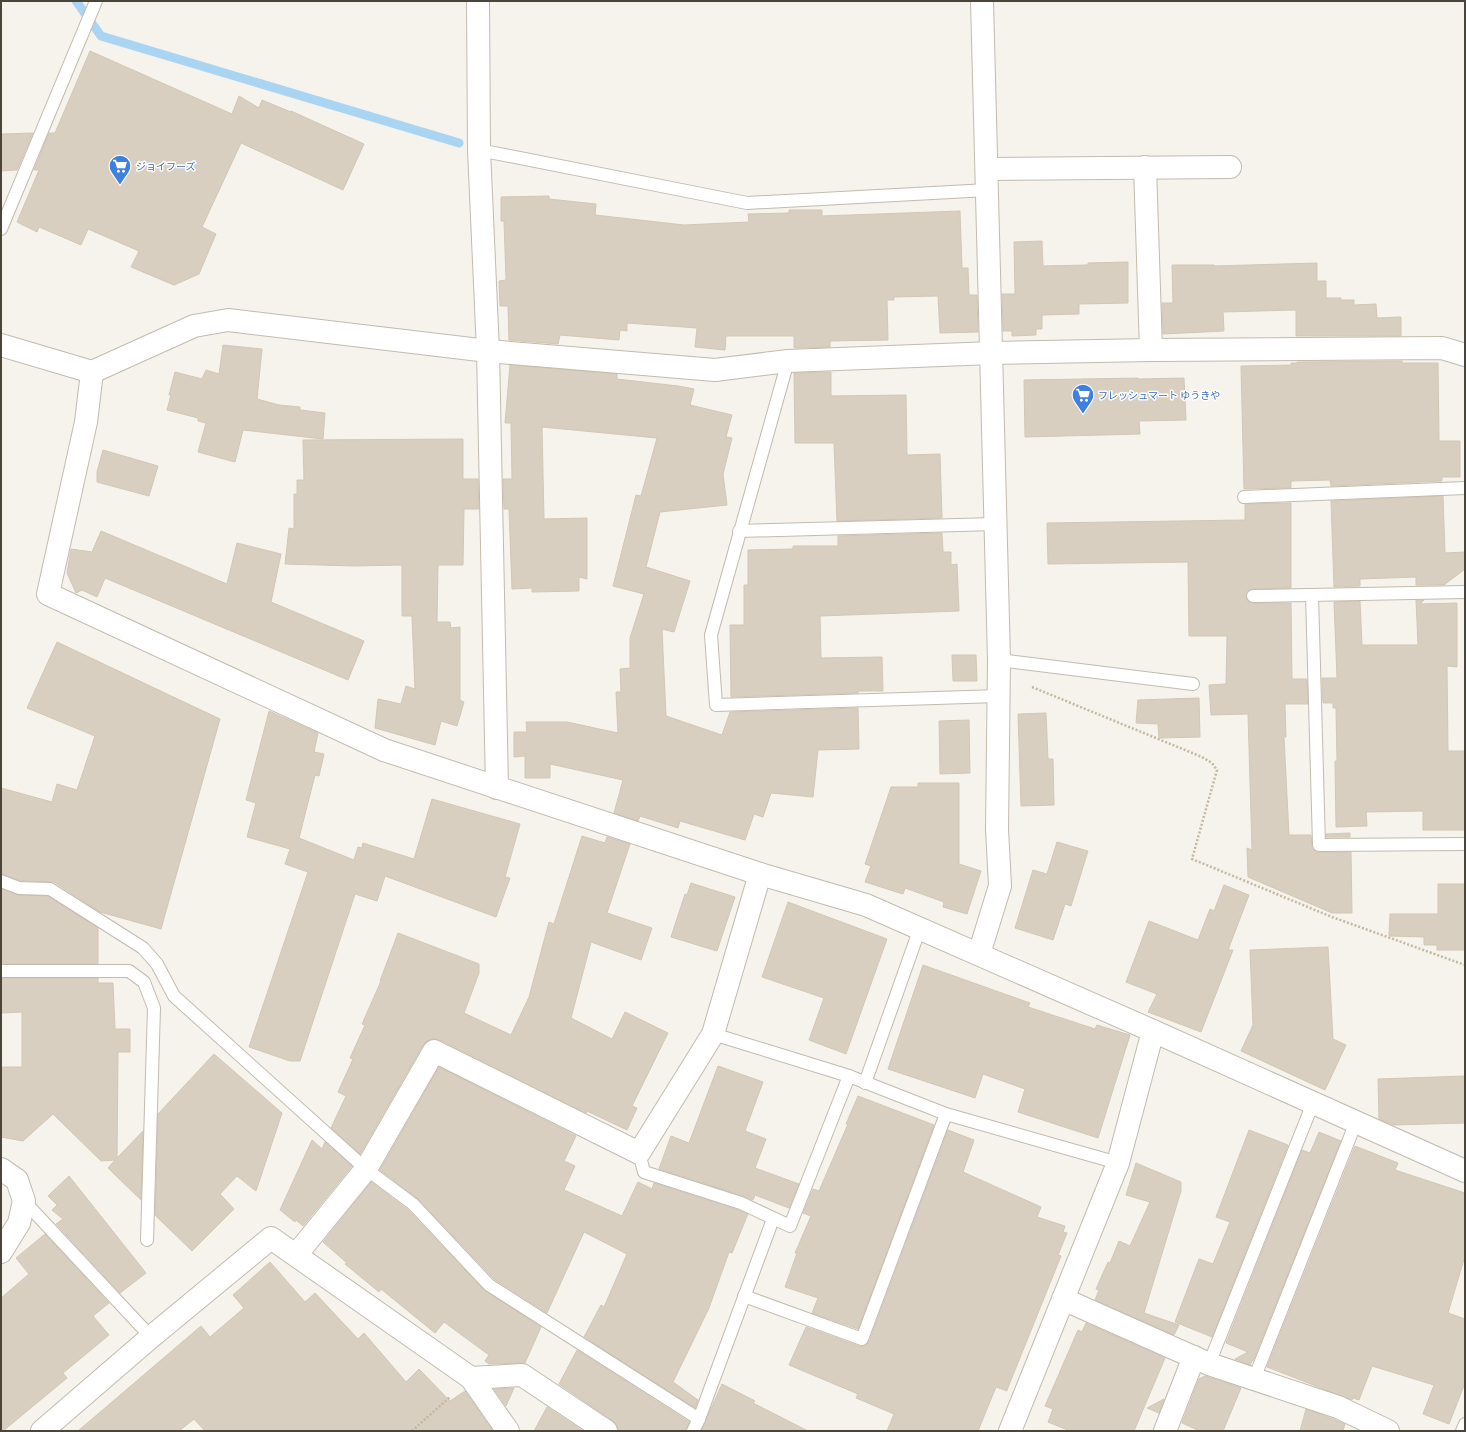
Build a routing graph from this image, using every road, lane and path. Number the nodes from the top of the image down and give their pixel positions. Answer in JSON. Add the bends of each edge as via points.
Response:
{"nodes":[{"id":1,"x":96,"y":1,"type":"edge"},
{"id":2,"x":478,"y":1,"type":"edge"},
{"id":3,"x":982,"y":1,"type":"edge"},
{"id":4,"x":479,"y":150,"type":"junction"},
{"id":5,"x":1145,"y":167,"type":"junction"},
{"id":6,"x":1230,"y":167,"type":"dead end"},
{"id":7,"x":987,"y":180,"type":"junction"},
{"id":8,"x":1,"y":229,"type":"edge"},
{"id":9,"x":1,"y":345,"type":"edge"},
{"id":10,"x":1151,"y":350,"type":"junction"},
{"id":11,"x":488,"y":351,"type":"junction"},
{"id":12,"x":992,"y":353,"type":"junction"},
{"id":13,"x":1465,"y":355,"type":"edge"},
{"id":14,"x":788,"y":362,"type":"junction"},
{"id":15,"x":92,"y":372,"type":"junction"},
{"id":16,"x":1465,"y":488,"type":"edge"},
{"id":17,"x":1244,"y":497,"type":"dead end"},
{"id":18,"x":996,"y":524,"type":"junction"},
{"id":19,"x":739,"y":531,"type":"junction"},
{"id":20,"x":1465,"y":592,"type":"edge"},
{"id":21,"x":1312,"y":595,"type":"junction"},
{"id":22,"x":1253,"y":596,"type":"dead end"},
{"id":23,"x":999,"y":667,"type":"junction"},
{"id":24,"x":1193,"y":684,"type":"dead end"},
{"id":25,"x":999,"y":696,"type":"junction"},
{"id":26,"x":497,"y":788,"type":"junction"},
{"id":27,"x":1465,"y":844,"type":"edge"},
{"id":28,"x":760,"y":874,"type":"junction"},
{"id":29,"x":1,"y":881,"type":"edge"},
{"id":30,"x":920,"y":928,"type":"junction"},
{"id":31,"x":979,"y":954,"type":"junction"},
{"id":32,"x":1465,"y":965,"type":"edge"},
{"id":33,"x":1,"y":971,"type":"edge"},
{"id":34,"x":1153,"y":1031,"type":"junction"},
{"id":35,"x":713,"y":1034,"type":"junction"},
{"id":36,"x":849,"y":1076,"type":"junction"},
{"id":37,"x":865,"y":1083,"type":"junction"},
{"id":38,"x":1314,"y":1103,"type":"junction"},
{"id":39,"x":946,"y":1114,"type":"junction"},
{"id":40,"x":1356,"y":1122,"type":"junction"},
{"id":41,"x":639,"y":1153,"type":"junction"},
{"id":42,"x":1118,"y":1163,"type":"junction"},
{"id":43,"x":1,"y":1169,"type":"edge"},
{"id":44,"x":366,"y":1169,"type":"junction"},
{"id":45,"x":1465,"y":1171,"type":"edge"},
{"id":46,"x":24,"y":1201,"type":"junction"},
{"id":47,"x":773,"y":1219,"type":"junction"},
{"id":48,"x":147,"y":1240,"type":"dead end"},
{"id":49,"x":1,"y":1252,"type":"edge"},
{"id":50,"x":296,"y":1255,"type":"junction"},
{"id":51,"x":744,"y":1296,"type":"junction"},
{"id":52,"x":1063,"y":1299,"type":"junction"},
{"id":53,"x":151,"y":1337,"type":"junction"},
{"id":54,"x":1202,"y":1361,"type":"junction"},
{"id":55,"x":472,"y":1378,"type":"junction"},
{"id":56,"x":1254,"y":1379,"type":"junction"},
{"id":57,"x":699,"y":1419,"type":"junction"},
{"id":58,"x":1465,"y":1424,"type":"edge"},
{"id":59,"x":1013,"y":1430,"type":"edge"},
{"id":60,"x":42,"y":1431,"type":"edge"},
{"id":61,"x":412,"y":1431,"type":"edge"},
{"id":62,"x":508,"y":1431,"type":"edge"},
{"id":63,"x":606,"y":1431,"type":"edge"},
{"id":64,"x":692,"y":1431,"type":"edge"},
{"id":65,"x":1165,"y":1431,"type":"edge"},
{"id":66,"x":1388,"y":1431,"type":"edge"},
{"id":67,"x":1462,"y":1431,"type":"edge"}],
"edges":[{"from":1,"to":8,"type":"lane"},
{"from":2,"to":4,"type":"street"},
{"from":3,"to":7,"type":"street"},
{"from":4,"to":7,"type":"lane","via":[[747,202]]},
{"from":4,"to":11,"type":"street"},
{"from":5,"to":6,"type":"street"},
{"from":5,"to":7,"type":"street"},
{"from":5,"to":10,"type":"street"},
{"from":7,"to":12,"type":"street"},
{"from":9,"to":15,"type":"street"},
{"from":10,"to":12,"type":"street"},
{"from":10,"to":13,"type":"street","via":[[1442,348]]},
{"from":11,"to":14,"type":"street","via":[[715,370]]},
{"from":11,"to":15,"type":"street","via":[[228,320],[194,326]]},
{"from":11,"to":26,"type":"street"},
{"from":12,"to":14,"type":"street"},
{"from":12,"to":18,"type":"street"},
{"from":14,"to":19,"type":"lane"},
{"from":15,"to":26,"type":"street","via":[[86,422],[48,594],[384,750]]},
{"from":16,"to":17,"type":"lane"},
{"from":18,"to":19,"type":"lane"},
{"from":18,"to":23,"type":"street"},
{"from":19,"to":25,"type":"lane","via":[[711,636],[716,705]]},
{"from":20,"to":21,"type":"lane"},
{"from":21,"to":22,"type":"lane"},
{"from":21,"to":27,"type":"lane","via":[[1319,845]]},
{"from":23,"to":24,"type":"lane"},
{"from":23,"to":25,"type":"street"},
{"from":23,"to":32,"type":"path","via":[[1212,763],[1217,770],[1192,859],[1332,917]]},
{"from":25,"to":31,"type":"street","via":[[997,829],[1000,886]]},
{"from":26,"to":28,"type":"street"},
{"from":28,"to":30,"type":"street","via":[[866,906]]},
{"from":28,"to":35,"type":"street"},
{"from":29,"to":44,"type":"lane","via":[[19,888],[50,889],[143,948],[157,964],[174,996]]},
{"from":30,"to":31,"type":"street"},
{"from":30,"to":37,"type":"lane"},
{"from":31,"to":34,"type":"street"},
{"from":33,"to":48,"type":"lane","via":[[129,971],[144,982],[154,1008]]},
{"from":34,"to":38,"type":"street"},
{"from":34,"to":42,"type":"street"},
{"from":35,"to":36,"type":"lane"},
{"from":35,"to":41,"type":"street"},
{"from":36,"to":37,"type":"lane"},
{"from":36,"to":47,"type":"lane","via":[[790,1226]]},
{"from":37,"to":39,"type":"lane"},
{"from":38,"to":40,"type":"street"},
{"from":38,"to":54,"type":"lane"},
{"from":39,"to":42,"type":"lane"},
{"from":39,"to":51,"type":"lane","via":[[862,1339]]},
{"from":40,"to":45,"type":"street"},
{"from":40,"to":56,"type":"lane"},
{"from":41,"to":44,"type":"street","via":[[434,1051]]},
{"from":41,"to":47,"type":"lane","via":[[644,1172],[741,1203]]},
{"from":42,"to":52,"type":"street"},
{"from":43,"to":46,"type":"street","via":[[18,1180]]},
{"from":44,"to":50,"type":"street"},
{"from":44,"to":57,"type":"lane","via":[[414,1204],[489,1285]]},
{"from":46,"to":49,"type":"street","via":[[19,1223]]},
{"from":46,"to":53,"type":"lane"},
{"from":47,"to":51,"type":"lane"},
{"from":50,"to":53,"type":"street","via":[[272,1238]]},
{"from":50,"to":55,"type":"street"},
{"from":51,"to":57,"type":"lane"},
{"from":52,"to":54,"type":"street"},
{"from":52,"to":59,"type":"street"},
{"from":53,"to":60,"type":"street"},
{"from":54,"to":56,"type":"street"},
{"from":54,"to":65,"type":"street"},
{"from":55,"to":61,"type":"path"},
{"from":55,"to":62,"type":"street"},
{"from":55,"to":63,"type":"street","via":[[522,1375]]},
{"from":56,"to":66,"type":"street","via":[[1338,1407]]},
{"from":57,"to":64,"type":"lane"},
{"from":58,"to":67,"type":"lane"}]}
